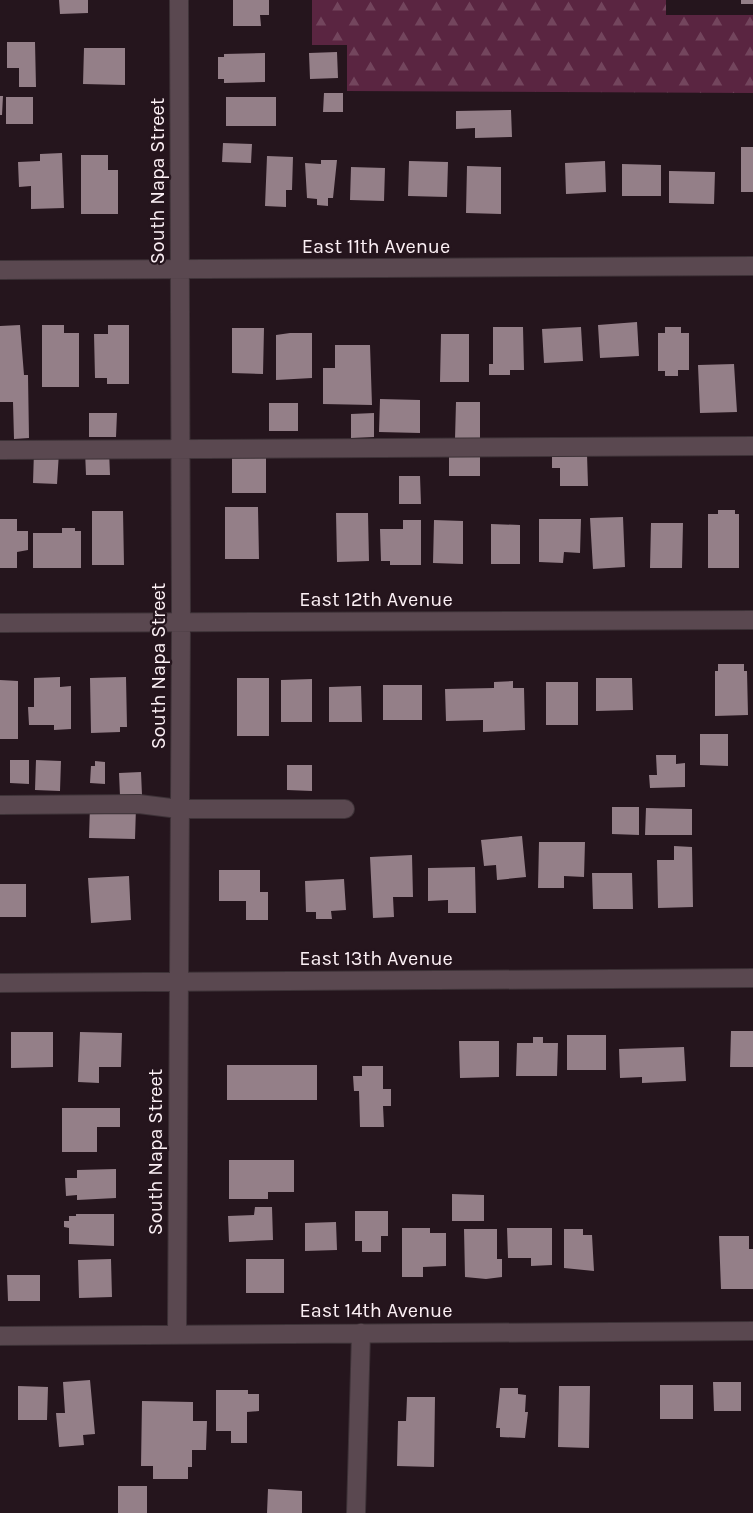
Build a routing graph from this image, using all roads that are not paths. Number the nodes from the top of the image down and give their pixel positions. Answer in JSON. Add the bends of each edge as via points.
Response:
{"nodes":[{"id":1,"x":179,"y":0,"type":"edge"},
{"id":2,"x":753,"y":266,"type":"edge"},
{"id":3,"x":180,"y":269,"type":"junction"},
{"id":4,"x":0,"y":270,"type":"edge"},
{"id":5,"x":753,"y":446,"type":"edge"},
{"id":6,"x":179,"y":448,"type":"junction"},
{"id":7,"x":0,"y":450,"type":"edge"},
{"id":8,"x":753,"y":620,"type":"edge"},
{"id":9,"x":181,"y":622,"type":"junction"},
{"id":10,"x":0,"y":623,"type":"edge"},
{"id":11,"x":0,"y":805,"type":"edge"},
{"id":12,"x":179,"y":809,"type":"junction"},
{"id":13,"x":345,"y":809,"type":"dead end"},
{"id":14,"x":753,"y":978,"type":"edge"},
{"id":15,"x":178,"y":982,"type":"junction"},
{"id":16,"x":0,"y":983,"type":"edge"},
{"id":17,"x":753,"y":1331,"type":"edge"},
{"id":18,"x":177,"y":1333,"type":"junction"},
{"id":19,"x":362,"y":1333,"type":"junction"},
{"id":20,"x":0,"y":1336,"type":"edge"},
{"id":21,"x":356,"y":1513,"type":"edge"}],
"edges":[{"from":1,"to":3,"type":"street","name":"South Napa Street"},
{"from":2,"to":3,"type":"street","name":"East 11th Avenue"},
{"from":3,"to":4,"type":"street","name":"East 11th Avenue"},
{"from":3,"to":6,"type":"street","name":"South Napa Street"},
{"from":5,"to":6,"type":"street"},
{"from":6,"to":7,"type":"street"},
{"from":6,"to":9,"type":"street","name":"South Napa Street"},
{"from":8,"to":9,"type":"street","name":"East 12th Avenue"},
{"from":9,"to":10,"type":"street","name":"East 12th Avenue"},
{"from":9,"to":12,"type":"street","name":"South Napa Street"},
{"from":11,"to":12,"type":"street","via":[[139,804]]},
{"from":12,"to":13,"type":"street"},
{"from":12,"to":15,"type":"street","name":"South Napa Street"},
{"from":14,"to":15,"type":"street","name":"East 13th Avenue"},
{"from":15,"to":16,"type":"street","name":"East 13th Avenue"},
{"from":15,"to":18,"type":"street","name":"South Napa Street"},
{"from":17,"to":19,"type":"street","name":"East 14th Avenue"},
{"from":18,"to":19,"type":"street","name":"East 14th Avenue"},
{"from":18,"to":20,"type":"street","name":"East 14th Avenue"},
{"from":19,"to":21,"type":"street"}]}
